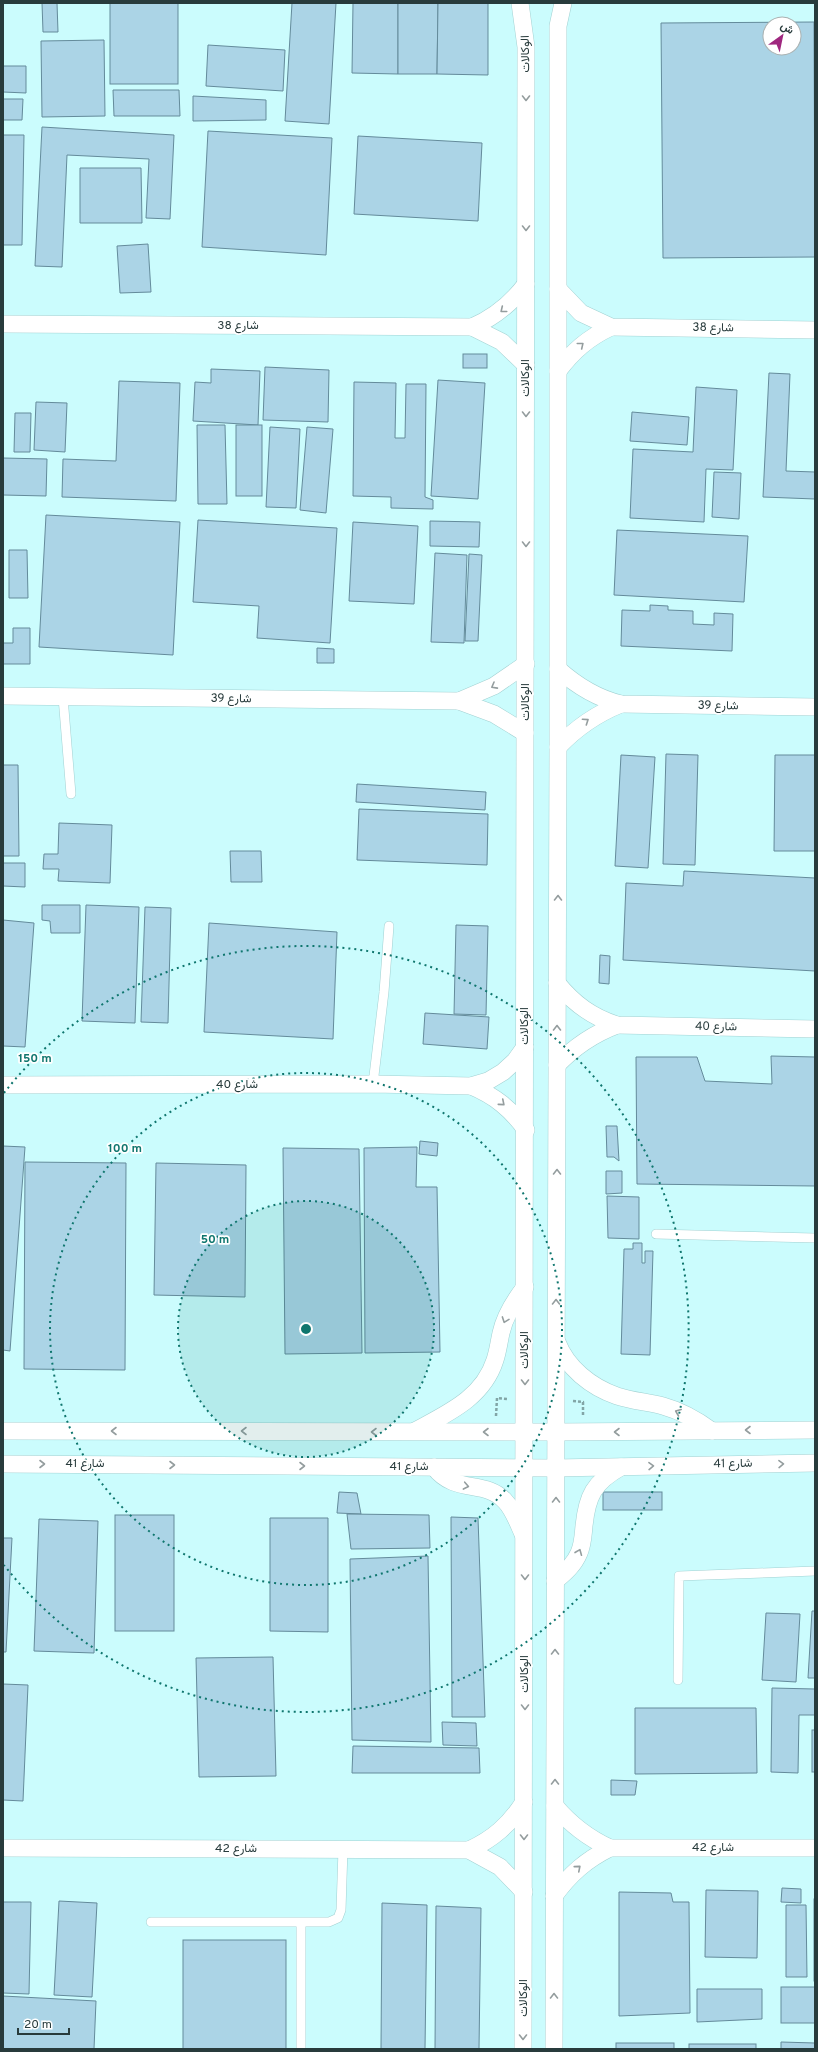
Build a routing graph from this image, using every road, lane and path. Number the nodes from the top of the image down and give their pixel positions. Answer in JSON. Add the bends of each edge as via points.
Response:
{"nodes":[{"id":1,"x":520,"y":3,"type":"edge"},
{"id":2,"x":563,"y":3,"type":"edge"},
{"id":3,"x":526,"y":284,"type":"junction"},
{"id":4,"x":558,"y":289,"type":"junction"},
{"id":5,"x":3,"y":324,"type":"edge"},
{"id":6,"x":472,"y":327,"type":"junction"},
{"id":7,"x":611,"y":327,"type":"junction"},
{"id":8,"x":815,"y":330,"type":"edge"},
{"id":9,"x":526,"y":365,"type":"junction"},
{"id":10,"x":558,"y":371,"type":"junction"},
{"id":11,"x":526,"y":664,"type":"junction"},
{"id":12,"x":558,"y":669,"type":"junction"},
{"id":13,"x":3,"y":696,"type":"edge"},
{"id":14,"x":63,"y":697,"type":"junction"},
{"id":15,"x":459,"y":701,"type":"junction"},
{"id":16,"x":621,"y":704,"type":"junction"},
{"id":17,"x":815,"y":707,"type":"edge"},
{"id":18,"x":526,"y":733,"type":"junction"},
{"id":19,"x":558,"y":747,"type":"junction"},
{"id":20,"x":71,"y":794,"type":"dead end"},
{"id":21,"x":389,"y":926,"type":"dead end"},
{"id":22,"x":558,"y":983,"type":"junction"},
{"id":23,"x":618,"y":1025,"type":"junction"},
{"id":24,"x":815,"y":1029,"type":"edge"},
{"id":25,"x":526,"y":1047,"type":"junction"},
{"id":26,"x":557,"y":1065,"type":"junction"},
{"id":27,"x":373,"y":1084,"type":"junction"},
{"id":28,"x":3,"y":1085,"type":"edge"},
{"id":29,"x":472,"y":1086,"type":"junction"},
{"id":30,"x":526,"y":1130,"type":"junction"},
{"id":31,"x":656,"y":1234,"type":"dead end"},
{"id":32,"x":815,"y":1238,"type":"edge"},
{"id":33,"x":525,"y":1287,"type":"junction"},
{"id":34,"x":556,"y":1341,"type":"junction"},
{"id":35,"x":815,"y":1430,"type":"edge"},
{"id":36,"x":3,"y":1431,"type":"edge"},
{"id":37,"x":712,"y":1431,"type":"junction"},
{"id":38,"x":413,"y":1432,"type":"junction"},
{"id":39,"x":526,"y":1432,"type":"junction"},
{"id":40,"x":556,"y":1432,"type":"junction"},
{"id":41,"x":815,"y":1463,"type":"edge"},
{"id":42,"x":3,"y":1464,"type":"edge"},
{"id":43,"x":434,"y":1467,"type":"junction"},
{"id":44,"x":621,"y":1467,"type":"junction"},
{"id":45,"x":525,"y":1468,"type":"junction"},
{"id":46,"x":556,"y":1468,"type":"junction"},
{"id":47,"x":525,"y":1538,"type":"junction"},
{"id":48,"x":815,"y":1571,"type":"edge"},
{"id":49,"x":555,"y":1581,"type":"junction"},
{"id":50,"x":678,"y":1680,"type":"dead end"},
{"id":51,"x":524,"y":1802,"type":"junction"},
{"id":52,"x":555,"y":1806,"type":"junction"},
{"id":53,"x":3,"y":1848,"type":"edge"},
{"id":54,"x":610,"y":1848,"type":"junction"},
{"id":55,"x":815,"y":1848,"type":"edge"},
{"id":56,"x":343,"y":1849,"type":"junction"},
{"id":57,"x":469,"y":1850,"type":"junction"},
{"id":58,"x":524,"y":1892,"type":"junction"},
{"id":59,"x":554,"y":1896,"type":"junction"},
{"id":60,"x":151,"y":1922,"type":"dead end"},
{"id":61,"x":301,"y":1923,"type":"junction"},
{"id":62,"x":301,"y":2049,"type":"edge"},
{"id":63,"x":523,"y":2049,"type":"edge"},
{"id":64,"x":554,"y":2049,"type":"edge"}],
"edges":[{"from":1,"to":3,"type":"street","name":"الوكالات","one_way":true,"via":[[526,47]]},
{"from":2,"to":4,"type":"street","via":[[558,26]]},
{"from":3,"to":6,"type":"street","name":"شارع 38","one_way":true,"via":[[503,310]]},
{"from":3,"to":9,"type":"street","name":"الوكالات"},
{"from":4,"to":7,"type":"street","name":"شارع 38","via":[[581,312]]},
{"from":4,"to":10,"type":"street"},
{"from":5,"to":6,"type":"street","name":"شارع 38"},
{"from":6,"to":9,"type":"street","name":"شارع 38","via":[[502,342]]},
{"from":7,"to":8,"type":"street","name":"شارع 38"},
{"from":10,"to":7,"type":"street","one_way":true,"via":[[581,344]]},
{"from":9,"to":11,"type":"street","name":"الوكالات","one_way":true},
{"from":10,"to":12,"type":"street"},
{"from":11,"to":15,"type":"street","name":"شارع 39","one_way":true,"via":[[494,686]]},
{"from":11,"to":18,"type":"street","name":"الوكالات"},
{"from":12,"to":16,"type":"street","name":"شارع 39","via":[[580,688]]},
{"from":12,"to":19,"type":"street"},
{"from":13,"to":14,"type":"street","name":"شارع 39"},
{"from":14,"to":15,"type":"street","name":"شارع 39"},
{"from":14,"to":20,"type":"lane"},
{"from":15,"to":18,"type":"street","name":"شارع 39","via":[[494,714]]},
{"from":16,"to":17,"type":"street","name":"شارع 39"},
{"from":19,"to":16,"type":"street","name":"شارع 39","one_way":true,"via":[[580,726]]},
{"from":18,"to":25,"type":"street","name":"الوكالات"},
{"from":22,"to":19,"type":"street","one_way":true},
{"from":21,"to":27,"type":"lane"},
{"from":22,"to":23,"type":"street","name":"شارع 40","via":[[578,1005],[603,1020]]},
{"from":26,"to":22,"type":"street","one_way":true},
{"from":23,"to":24,"type":"street","name":"شارع 40"},
{"from":23,"to":26,"type":"street","name":"شارع 40","via":[[584,1040]]},
{"from":25,"to":29,"type":"street","name":"شارع 40","via":[[503,1072]]},
{"from":25,"to":30,"type":"street","name":"الوكالات"},
{"from":34,"to":26,"type":"street","one_way":true},
{"from":27,"to":28,"type":"street","name":"شارع 40"},
{"from":27,"to":29,"type":"street","name":"شارع 40"},
{"from":29,"to":30,"type":"street","name":"شارع 40","one_way":true,"via":[[503,1103]]},
{"from":30,"to":33,"type":"street","name":"الوكالات"},
{"from":31,"to":32,"type":"lane"},
{"from":33,"to":38,"type":"street","one_way":true,"via":[[506,1316],[496,1360],[483,1384],[464,1404]]},
{"from":33,"to":39,"type":"street","name":"الوكالات","one_way":true},
{"from":37,"to":34,"type":"street","one_way":true,"via":[[681,1412],[616,1396],[603,1390],[579,1374],[560,1352]]},
{"from":34,"to":40,"type":"street"},
{"from":35,"to":37,"type":"street","one_way":true},
{"from":38,"to":36,"type":"street","one_way":true},
{"from":37,"to":40,"type":"street","one_way":true},
{"from":39,"to":38,"type":"street","one_way":true},
{"from":39,"to":40,"type":"street"},
{"from":39,"to":45,"type":"street","name":"الوكالات"},
{"from":40,"to":46,"type":"street"},
{"from":44,"to":41,"type":"street","name":"شارع 41","one_way":true},
{"from":42,"to":43,"type":"street","name":"شارع 41","one_way":true},
{"from":43,"to":45,"type":"street","name":"شارع 41"},
{"from":43,"to":47,"type":"street","one_way":true,"via":[[447,1480],[456,1484],[486,1489],[500,1496],[510,1507]]},
{"from":44,"to":46,"type":"street","name":"شارع 41"},
{"from":49,"to":44,"type":"street","one_way":true,"via":[[570,1569],[580,1552],[588,1501],[593,1490],[601,1480]]},
{"from":45,"to":46,"type":"street","name":"شارع 41"},
{"from":45,"to":47,"type":"street","name":"الوكالات"},
{"from":49,"to":46,"type":"street","one_way":true},
{"from":47,"to":51,"type":"street","name":"الوكالات","one_way":true},
{"from":48,"to":50,"type":"lane","via":[[679,1576]]},
{"from":52,"to":49,"type":"street","one_way":true},
{"from":51,"to":57,"type":"street","name":"شارع 42","via":[[514,1818],[501,1831]]},
{"from":51,"to":58,"type":"street","name":"الوكالات","one_way":true},
{"from":52,"to":54,"type":"street","name":"شارع 42","via":[[579,1831]]},
{"from":52,"to":59,"type":"street"},
{"from":53,"to":56,"type":"street","name":"شارع 42"},
{"from":54,"to":55,"type":"street","name":"شارع 42"},
{"from":59,"to":54,"type":"street","name":"شارع 42","one_way":true,"via":[[578,1867]]},
{"from":56,"to":57,"type":"street","name":"شارع 42"},
{"from":56,"to":61,"type":"lane","via":[[341,1910],[338,1918],[329,1922]]},
{"from":57,"to":58,"type":"street","name":"شارع 42","via":[[500,1867]]},
{"from":58,"to":63,"type":"street","name":"الوكالات","one_way":true},
{"from":64,"to":59,"type":"street","one_way":true},
{"from":60,"to":61,"type":"lane"},
{"from":61,"to":62,"type":"lane"}]}
